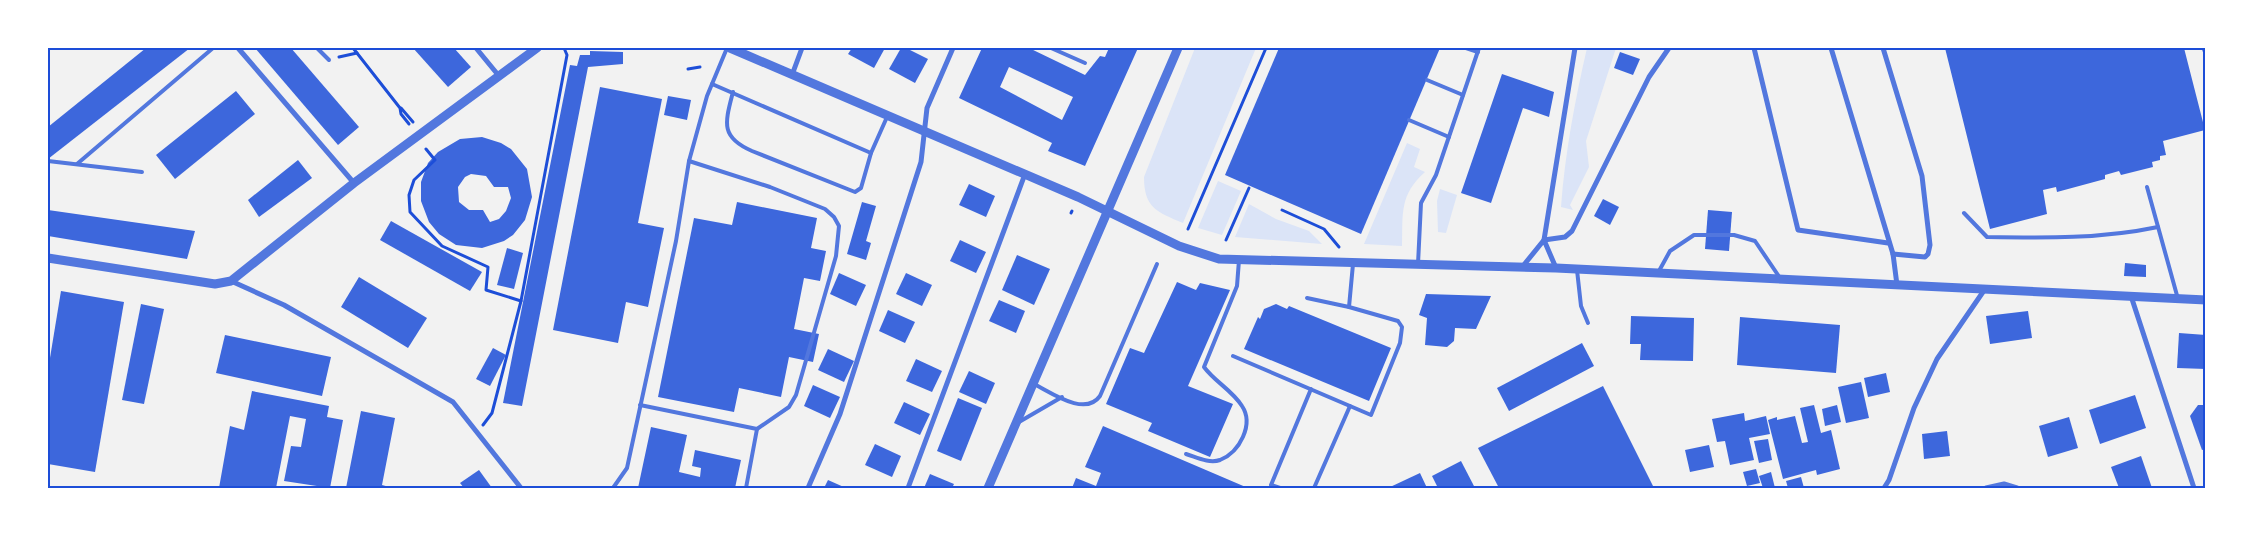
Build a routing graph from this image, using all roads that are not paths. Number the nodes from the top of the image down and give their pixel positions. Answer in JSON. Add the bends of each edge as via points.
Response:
{"nodes":[{"id":1,"x":213,"y":48,"type":"edge"},
{"id":2,"x":238,"y":48,"type":"edge"},
{"id":3,"x":317,"y":48,"type":"edge"},
{"id":4,"x":476,"y":48,"type":"edge"},
{"id":5,"x":537,"y":48,"type":"edge"},
{"id":6,"x":728,"y":48,"type":"edge"},
{"id":7,"x":802,"y":48,"type":"edge"},
{"id":8,"x":952,"y":48,"type":"edge"},
{"id":9,"x":1051,"y":48,"type":"edge"},
{"id":10,"x":1178,"y":48,"type":"edge"},
{"id":11,"x":1466,"y":48,"type":"edge"},
{"id":12,"x":1575,"y":48,"type":"edge"},
{"id":13,"x":1668,"y":48,"type":"edge"},
{"id":14,"x":1754,"y":48,"type":"edge"},
{"id":15,"x":1831,"y":48,"type":"edge"},
{"id":16,"x":1883,"y":48,"type":"edge"},
{"id":17,"x":2204,"y":48,"type":"edge"},
{"id":18,"x":1479,"y":50,"type":"edge"},
{"id":19,"x":2206,"y":53,"type":"edge"},
{"id":20,"x":329,"y":60,"type":"road end"},
{"id":21,"x":1086,"y":62,"type":"dead end"},
{"id":22,"x":792,"y":75,"type":"junction"},
{"id":23,"x":498,"y":76,"type":"junction"},
{"id":24,"x":1427,"y":80,"type":"dead end"},
{"id":25,"x":712,"y":84,"type":"junction"},
{"id":26,"x":732,"y":92,"type":"junction"},
{"id":27,"x":1464,"y":95,"type":"junction"},
{"id":28,"x":888,"y":115,"type":"junction"},
{"id":29,"x":1409,"y":120,"type":"dead end"},
{"id":30,"x":925,"y":131,"type":"junction"},
{"id":31,"x":1449,"y":137,"type":"junction"},
{"id":32,"x":871,"y":153,"type":"junction"},
{"id":33,"x":48,"y":161,"type":"edge"},
{"id":34,"x":689,"y":162,"type":"junction"},
{"id":35,"x":77,"y":164,"type":"junction"},
{"id":36,"x":142,"y":172,"type":"dead end"},
{"id":37,"x":1025,"y":174,"type":"junction"},
{"id":38,"x":354,"y":183,"type":"junction"},
{"id":39,"x":2147,"y":187,"type":"dead end"},
{"id":40,"x":1106,"y":211,"type":"junction"},
{"id":41,"x":1964,"y":214,"type":"dead end"},
{"id":42,"x":2158,"y":227,"type":"junction"},
{"id":43,"x":1544,"y":240,"type":"junction"},
{"id":44,"x":1888,"y":243,"type":"junction"},
{"id":45,"x":1893,"y":254,"type":"junction"},
{"id":46,"x":48,"y":258,"type":"edge"},
{"id":47,"x":1239,"y":260,"type":"junction"},
{"id":48,"x":1157,"y":264,"type":"dead end"},
{"id":49,"x":1353,"y":264,"type":"junction"},
{"id":50,"x":1418,"y":266,"type":"junction"},
{"id":51,"x":1522,"y":267,"type":"junction"},
{"id":52,"x":1556,"y":268,"type":"junction"},
{"id":53,"x":1577,"y":270,"type":"junction"},
{"id":54,"x":1657,"y":274,"type":"junction"},
{"id":55,"x":1782,"y":280,"type":"junction"},
{"id":56,"x":231,"y":281,"type":"junction"},
{"id":57,"x":1898,"y":285,"type":"junction"},
{"id":58,"x":1985,"y":289,"type":"junction"},
{"id":59,"x":2131,"y":296,"type":"junction"},
{"id":60,"x":1307,"y":298,"type":"dead end"},
{"id":61,"x":2178,"y":299,"type":"junction"},
{"id":62,"x":2206,"y":300,"type":"edge"},
{"id":63,"x":1349,"y":306,"type":"junction"},
{"id":64,"x":1588,"y":322,"type":"dead end"},
{"id":65,"x":1233,"y":356,"type":"dead end"},
{"id":66,"x":1033,"y":384,"type":"junction"},
{"id":67,"x":1311,"y":389,"type":"junction"},
{"id":68,"x":1062,"y":397,"type":"junction"},
{"id":69,"x":640,"y":405,"type":"junction"},
{"id":70,"x":1350,"y":406,"type":"junction"},
{"id":71,"x":1016,"y":424,"type":"junction"},
{"id":72,"x":757,"y":430,"type":"junction"},
{"id":73,"x":1186,"y":454,"type":"dead end"},
{"id":74,"x":521,"y":488,"type":"edge"},
{"id":75,"x":613,"y":488,"type":"edge"},
{"id":76,"x":746,"y":488,"type":"edge"},
{"id":77,"x":808,"y":488,"type":"edge"},
{"id":78,"x":908,"y":488,"type":"edge"},
{"id":79,"x":988,"y":488,"type":"edge"},
{"id":80,"x":1280,"y":488,"type":"edge"},
{"id":81,"x":1314,"y":488,"type":"edge"},
{"id":82,"x":1884,"y":488,"type":"edge"},
{"id":83,"x":1986,"y":488,"type":"edge"},
{"id":84,"x":2017,"y":488,"type":"edge"},
{"id":85,"x":2194,"y":488,"type":"edge"}],
"edges":[{"from":1,"to":35,"type":"lane"},
{"from":2,"to":38,"type":"street"},
{"from":3,"to":20,"type":"lane"},
{"from":4,"to":23,"type":"street"},
{"from":5,"to":23,"type":"street"},
{"from":6,"to":22,"type":"street"},
{"from":6,"to":25,"type":"lane"},
{"from":7,"to":22,"type":"street"},
{"from":8,"to":30,"type":"street","via":[[927,108]]},
{"from":9,"to":21,"type":"lane"},
{"from":10,"to":40,"type":"street"},
{"from":11,"to":18,"type":"lane"},
{"from":12,"to":43,"type":"street"},
{"from":13,"to":43,"type":"street","via":[[1649,77],[1572,231],[1565,237]]},
{"from":14,"to":44,"type":"street","via":[[1798,230]]},
{"from":15,"to":44,"type":"street"},
{"from":16,"to":45,"type":"street","via":[[1922,176],[1930,245],[1925,257]]},
{"from":17,"to":19,"type":"street"},
{"from":18,"to":27,"type":"lane"},
{"from":22,"to":28,"type":"street"},
{"from":23,"to":38,"type":"street"},
{"from":24,"to":27,"type":"lane"},
{"from":25,"to":26,"type":"lane"},
{"from":25,"to":34,"type":"lane"},
{"from":26,"to":32,"type":"lane"},
{"from":26,"to":32,"type":"lane","via":[[728,133],[739,145],[752,152],[855,192],[860,188]]},
{"from":27,"to":31,"type":"lane"},
{"from":28,"to":30,"type":"street"},
{"from":28,"to":32,"type":"lane"},
{"from":29,"to":31,"type":"lane"},
{"from":30,"to":37,"type":"street"},
{"from":30,"to":77,"type":"street","via":[[921,162],[840,414]]},
{"from":31,"to":50,"type":"lane","via":[[1436,175],[1421,203]]},
{"from":33,"to":35,"type":"lane"},
{"from":34,"to":69,"type":"lane","via":[[676,241]]},
{"from":34,"to":72,"type":"lane","via":[[825,209],[838,226],[836,256],[796,395],[789,407]]},
{"from":35,"to":36,"type":"lane"},
{"from":37,"to":40,"type":"street"},
{"from":37,"to":78,"type":"street"},
{"from":38,"to":56,"type":"street"},
{"from":39,"to":42,"type":"lane"},
{"from":40,"to":47,"type":"street","via":[[1179,246],[1219,259]]},
{"from":40,"to":66,"type":"street"},
{"from":41,"to":42,"type":"lane","via":[[1987,237],[2066,239],[2122,235]]},
{"from":42,"to":61,"type":"lane"},
{"from":43,"to":51,"type":"street"},
{"from":43,"to":52,"type":"street"},
{"from":44,"to":45,"type":"street"},
{"from":45,"to":57,"type":"street"},
{"from":46,"to":56,"type":"street","via":[[216,284]]},
{"from":47,"to":49,"type":"street"},
{"from":47,"to":73,"type":"lane","via":[[1237,286],[1204,368],[1243,407],[1247,420],[1244,434],[1241,442],[1220,460],[1207,461]]},
{"from":48,"to":68,"type":"lane","via":[[1098,399],[1089,406],[1078,405]]},
{"from":49,"to":50,"type":"street"},
{"from":49,"to":63,"type":"lane"},
{"from":50,"to":51,"type":"street"},
{"from":51,"to":52,"type":"street"},
{"from":52,"to":53,"type":"street"},
{"from":53,"to":54,"type":"street"},
{"from":53,"to":64,"type":"lane","via":[[1581,306]]},
{"from":54,"to":55,"type":"street"},
{"from":54,"to":55,"type":"lane","via":[[1670,251],[1694,235],[1734,235],[1755,241]]},
{"from":55,"to":57,"type":"street"},
{"from":56,"to":74,"type":"street","via":[[284,306],[454,402]]},
{"from":57,"to":58,"type":"street"},
{"from":58,"to":59,"type":"street"},
{"from":58,"to":82,"type":"street","via":[[1937,359],[1914,408]]},
{"from":59,"to":61,"type":"street"},
{"from":59,"to":85,"type":"street"},
{"from":60,"to":63,"type":"lane"},
{"from":61,"to":62,"type":"street"},
{"from":63,"to":70,"type":"lane","via":[[1398,321],[1402,327],[1400,343],[1371,415]]},
{"from":65,"to":67,"type":"lane"},
{"from":66,"to":68,"type":"lane"},
{"from":66,"to":71,"type":"street"},
{"from":67,"to":70,"type":"lane"},
{"from":67,"to":80,"type":"lane","via":[[1271,485]]},
{"from":68,"to":71,"type":"lane"},
{"from":69,"to":72,"type":"lane"},
{"from":69,"to":75,"type":"lane","via":[[627,468]]},
{"from":70,"to":81,"type":"lane"},
{"from":71,"to":79,"type":"street"},
{"from":72,"to":76,"type":"lane"},
{"from":83,"to":84,"type":"street","via":[[2004,484]]}]}
